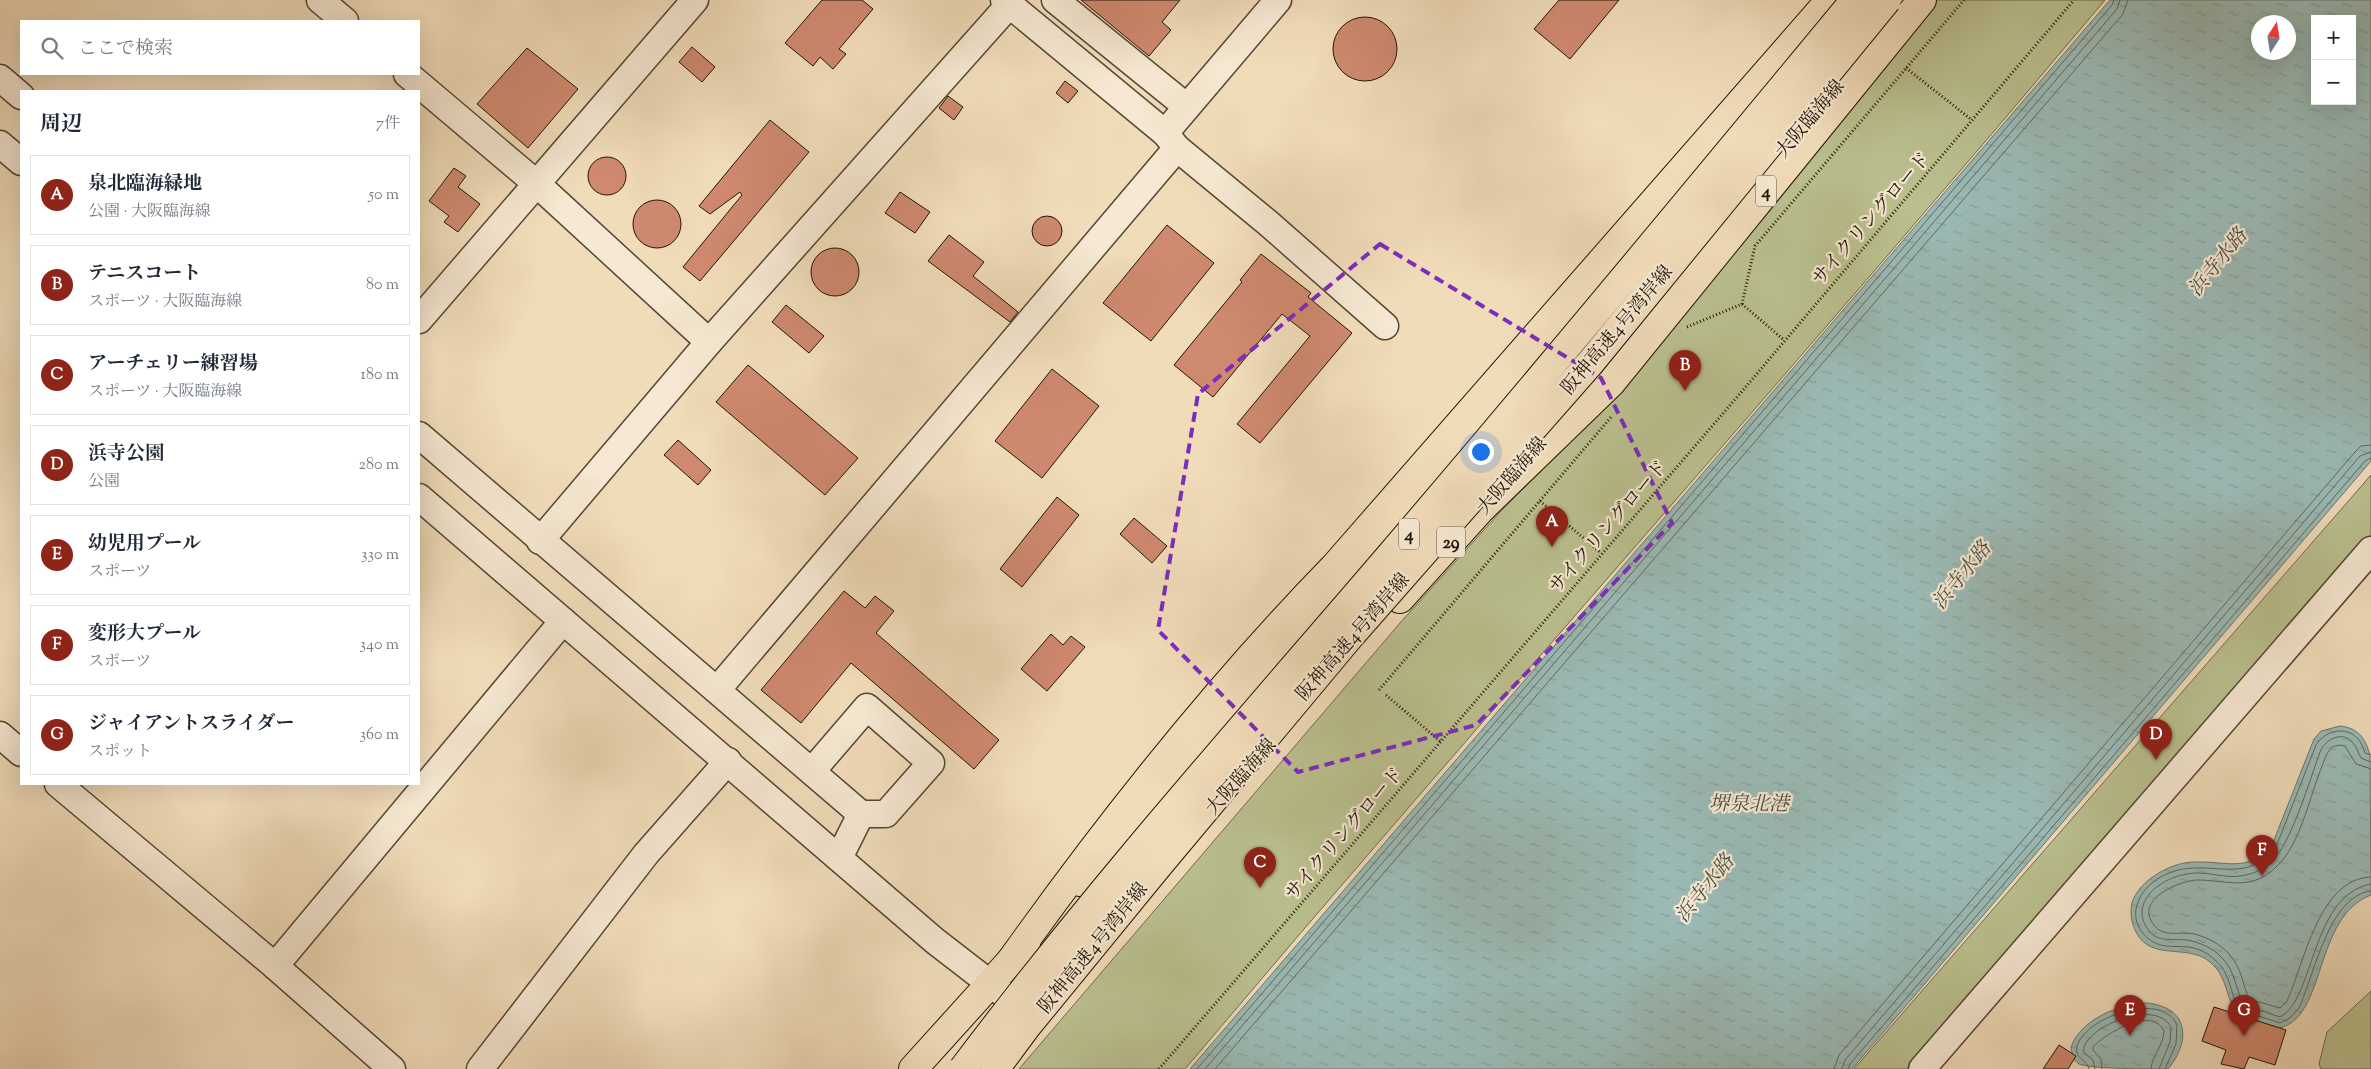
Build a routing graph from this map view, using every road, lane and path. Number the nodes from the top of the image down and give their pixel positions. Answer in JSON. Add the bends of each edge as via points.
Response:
{"nodes":[{"id":1,"x":320,"y":0,"type":"edge"},
{"id":2,"x":695,"y":0,"type":"edge"},
{"id":3,"x":1055,"y":0,"type":"edge"},
{"id":4,"x":1278,"y":0,"type":"edge"},
{"id":5,"x":1830,"y":0,"type":"edge"},
{"id":6,"x":1838,"y":0,"type":"edge"},
{"id":7,"x":1855,"y":0,"type":"edge"},
{"id":8,"x":1887,"y":0,"type":"edge"},
{"id":9,"x":1906,"y":0,"type":"edge"},
{"id":10,"x":1922,"y":0,"type":"edge"},
{"id":11,"x":1964,"y":0,"type":"edge"},
{"id":12,"x":2074,"y":0,"type":"edge"},
{"id":13,"x":1006,"y":2,"type":"edge"},
{"id":14,"x":344,"y":20,"type":"edge"},
{"id":15,"x":1906,"y":68,"type":"junction"},
{"id":16,"x":408,"y":75,"type":"edge"},
{"id":17,"x":0,"y":78,"type":"edge"},
{"id":18,"x":20,"y":95,"type":"edge"},
{"id":19,"x":1187,"y":108,"type":"junction"},
{"id":20,"x":1972,"y":120,"type":"junction"},
{"id":21,"x":1171,"y":141,"type":"junction"},
{"id":22,"x":0,"y":144,"type":"edge"},
{"id":23,"x":20,"y":161,"type":"edge"},
{"id":24,"x":537,"y":184,"type":"junction"},
{"id":25,"x":1742,"y":304,"type":"junction"},
{"id":26,"x":420,"y":319,"type":"edge"},
{"id":27,"x":1385,"y":326,"type":"dead end"},
{"id":28,"x":1681,"y":334,"type":"dead end"},
{"id":29,"x":1784,"y":340,"type":"junction"},
{"id":30,"x":709,"y":342,"type":"junction"},
{"id":31,"x":1617,"y":410,"type":"dead end"},
{"id":32,"x":420,"y":436,"type":"edge"},
{"id":33,"x":420,"y":498,"type":"edge"},
{"id":34,"x":1540,"y":501,"type":"junction"},
{"id":35,"x":1483,"y":507,"type":"junction"},
{"id":36,"x":540,"y":541,"type":"junction"},
{"id":37,"x":2371,"y":550,"type":"edge"},
{"id":38,"x":1602,"y":553,"type":"junction"},
{"id":39,"x":563,"y":621,"type":"junction"},
{"id":40,"x":717,"y":690,"type":"junction"},
{"id":41,"x":1379,"y":690,"type":"dead end"},
{"id":42,"x":1386,"y":695,"type":"dead end"},
{"id":43,"x":0,"y":735,"type":"edge"},
{"id":44,"x":1440,"y":742,"type":"junction"},
{"id":45,"x":20,"y":752,"type":"edge"},
{"id":46,"x":728,"y":761,"type":"junction"},
{"id":47,"x":812,"y":771,"type":"junction"},
{"id":48,"x":59,"y":785,"type":"edge"},
{"id":49,"x":861,"y":814,"type":"junction"},
{"id":50,"x":839,"y":858,"type":"junction"},
{"id":51,"x":1010,"y":962,"type":"junction"},
{"id":52,"x":275,"y":966,"type":"junction"},
{"id":53,"x":990,"y":983,"type":"junction"},
{"id":54,"x":1017,"y":1012,"type":"junction"},
{"id":55,"x":392,"y":1069,"type":"edge"},
{"id":56,"x":480,"y":1069,"type":"edge"},
{"id":57,"x":913,"y":1069,"type":"edge"},
{"id":58,"x":953,"y":1069,"type":"edge"},
{"id":59,"x":963,"y":1069,"type":"edge"},
{"id":60,"x":979,"y":1069,"type":"edge"},
{"id":61,"x":995,"y":1069,"type":"edge"},
{"id":62,"x":1159,"y":1069,"type":"edge"},
{"id":63,"x":1922,"y":1069,"type":"edge"}],
"edges":[{"from":1,"to":14,"type":"street"},
{"from":2,"to":24,"type":"street"},
{"from":3,"to":19,"type":"street"},
{"from":4,"to":19,"type":"street"},
{"from":5,"to":51,"type":"main road","number":"4","via":[[1198,718],[1070,877]]},
{"from":6,"to":51,"type":"main road","via":[[1762,94],[1274,667]]},
{"from":7,"to":54,"type":"main road","name":"阪神高速4号湾岸線","number":"4","bridge":true,"via":[[1569,346],[1140,848]]},
{"from":8,"to":61,"type":"main road","name":"阪神高速4号湾岸線","number":"4","bridge":true,"via":[[1591,362],[1351,635],[1027,1026]]},
{"from":9,"to":35,"type":"main road","name":"大阪臨海線","number":"29"},
{"from":10,"to":35,"type":"main road","number":"4","via":[[1610,383]]},
{"from":11,"to":15,"type":"path"},
{"from":12,"to":20,"type":"path","name":"サイクリングロード"},
{"from":13,"to":21,"type":"street"},
{"from":13,"to":30,"type":"street"},
{"from":15,"to":20,"type":"path"},
{"from":15,"to":25,"type":"path","via":[[1755,246]]},
{"from":16,"to":24,"type":"street"},
{"from":17,"to":18,"type":"street"},
{"from":19,"to":21,"type":"street"},
{"from":20,"to":29,"type":"path","name":"サイクリングロード"},
{"from":21,"to":27,"type":"street"},
{"from":21,"to":40,"type":"street"},
{"from":22,"to":23,"type":"street"},
{"from":24,"to":26,"type":"street"},
{"from":24,"to":30,"type":"street"},
{"from":25,"to":28,"type":"path","via":[[1687,327]]},
{"from":25,"to":29,"type":"path"},
{"from":29,"to":38,"type":"path","name":"サイクリングロード"},
{"from":30,"to":36,"type":"street"},
{"from":31,"to":34,"type":"path"},
{"from":32,"to":36,"type":"street"},
{"from":33,"to":39,"type":"street"},
{"from":34,"to":38,"type":"path"},
{"from":34,"to":41,"type":"path"},
{"from":35,"to":54,"type":"main road","name":"大阪臨海線","number":"29"},
{"from":36,"to":40,"type":"street"},
{"from":37,"to":63,"type":"street"},
{"from":38,"to":44,"type":"path","name":"サイクリングロード"},
{"from":39,"to":46,"type":"street"},
{"from":39,"to":52,"type":"street"},
{"from":40,"to":47,"type":"street"},
{"from":42,"to":44,"type":"path"},
{"from":43,"to":45,"type":"street"},
{"from":44,"to":62,"type":"path","name":"サイクリングロード"},
{"from":46,"to":50,"type":"street"},
{"from":46,"to":56,"type":"street","via":[[646,854]]},
{"from":47,"to":49,"type":"street"},
{"from":47,"to":49,"type":"street","via":[[867,707],[931,763],[886,814]]},
{"from":48,"to":52,"type":"street"},
{"from":49,"to":50,"type":"street"},
{"from":50,"to":53,"type":"street","via":[[935,941]]},
{"from":51,"to":53,"type":"main road"},
{"from":52,"to":55,"type":"street"},
{"from":53,"to":54,"type":"street"},
{"from":53,"to":57,"type":"main road"},
{"from":54,"to":58,"type":"main road","bridge":true},
{"from":54,"to":59,"type":"main road","name":"阪神高速4号湾岸線","number":"4","bridge":true},
{"from":54,"to":60,"type":"main road","name":"大阪臨海線","number":"29"}]}
